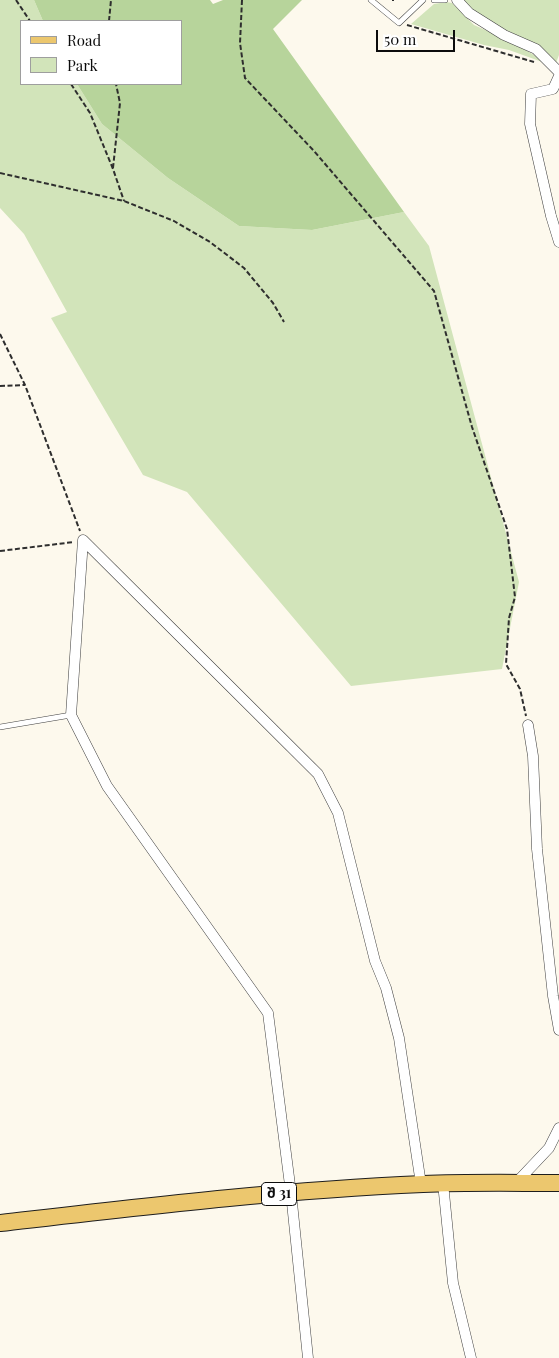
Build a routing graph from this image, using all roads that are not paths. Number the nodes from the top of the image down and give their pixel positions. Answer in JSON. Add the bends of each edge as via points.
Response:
{"nodes":[{"id":1,"x":371,"y":0,"type":"edge"},
{"id":2,"x":423,"y":0,"type":"edge"},
{"id":3,"x":434,"y":0,"type":"edge"},
{"id":4,"x":444,"y":0,"type":"edge"},
{"id":5,"x":457,"y":0,"type":"edge"},
{"id":6,"x":559,"y":74,"type":"edge"},
{"id":7,"x":559,"y":242,"type":"edge"},
{"id":8,"x":71,"y":715,"type":"junction"},
{"id":9,"x":528,"y":725,"type":"road end"},
{"id":10,"x":0,"y":727,"type":"edge"},
{"id":11,"x":559,"y":1030,"type":"edge"},
{"id":12,"x":559,"y":1128,"type":"edge"},
{"id":13,"x":443,"y":1183,"type":"junction"},
{"id":14,"x":516,"y":1183,"type":"junction"},
{"id":15,"x":559,"y":1183,"type":"edge"},
{"id":16,"x":422,"y":1184,"type":"junction"},
{"id":17,"x":290,"y":1193,"type":"junction"},
{"id":18,"x":0,"y":1223,"type":"edge"},
{"id":19,"x":308,"y":1358,"type":"edge"},
{"id":20,"x":471,"y":1358,"type":"edge"}],
"edges":[{"from":1,"to":2,"type":"lane","via":[[400,23]]},
{"from":3,"to":4,"type":"lane"},
{"from":5,"to":6,"type":"street","via":[[469,14],[536,49]]},
{"from":6,"to":7,"type":"street","via":[[553,89],[531,94],[530,124]]},
{"from":8,"to":10,"type":"lane"},
{"from":8,"to":16,"type":"street","via":[[83,540],[318,774],[338,813],[375,961],[399,1038]]},
{"from":8,"to":17,"type":"street","via":[[106,786],[268,1013]]},
{"from":9,"to":11,"type":"street","via":[[533,756],[537,849]]},
{"from":12,"to":14,"type":"street","via":[[549,1148]]},
{"from":13,"to":14,"type":"main road","number":"შ 31"},
{"from":13,"to":16,"type":"main road","number":"შ 31"},
{"from":13,"to":20,"type":"street","via":[[453,1283]]},
{"from":14,"to":15,"type":"main road","number":"შ 31"},
{"from":16,"to":17,"type":"main road","number":"შ 31"},
{"from":17,"to":18,"type":"main road","number":"შ 31"},
{"from":17,"to":19,"type":"street"}]}
